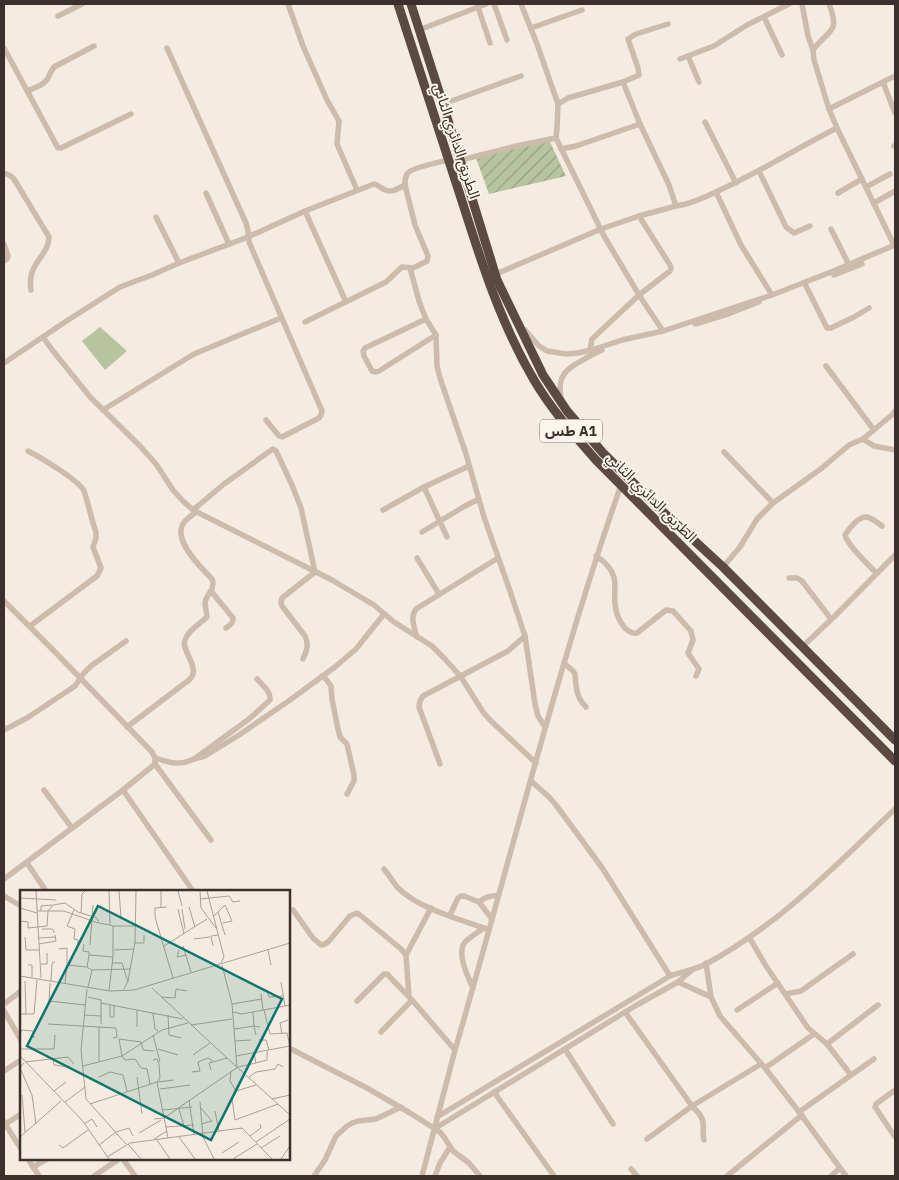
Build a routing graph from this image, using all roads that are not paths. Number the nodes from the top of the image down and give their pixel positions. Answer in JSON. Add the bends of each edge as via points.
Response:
{"nodes":[{"id":1,"x":82,"y":4,"type":"edge"},
{"id":2,"x":288,"y":4,"type":"edge"},
{"id":3,"x":398,"y":4,"type":"edge"},
{"id":4,"x":410,"y":4,"type":"edge"},
{"id":5,"x":486,"y":4,"type":"edge"},
{"id":6,"x":494,"y":4,"type":"edge"},
{"id":7,"x":521,"y":4,"type":"edge"},
{"id":8,"x":789,"y":4,"type":"edge"},
{"id":9,"x":802,"y":4,"type":"edge"},
{"id":10,"x":829,"y":4,"type":"edge"},
{"id":11,"x":478,"y":7,"type":"junction"},
{"id":12,"x":582,"y":10,"type":"dead end"},
{"id":13,"x":58,"y":16,"type":"dead end"},
{"id":14,"x":764,"y":16,"type":"junction"},
{"id":15,"x":668,"y":24,"type":"dead end"},
{"id":16,"x":531,"y":28,"type":"junction"},
{"id":17,"x":419,"y":30,"type":"junction"},
{"id":18,"x":507,"y":40,"type":"dead end"},
{"id":19,"x":490,"y":43,"type":"dead end"},
{"id":20,"x":94,"y":46,"type":"dead end"},
{"id":21,"x":4,"y":48,"type":"edge"},
{"id":22,"x":167,"y":48,"type":"dead end"},
{"id":23,"x":813,"y":50,"type":"junction"},
{"id":24,"x":782,"y":55,"type":"dead end"},
{"id":25,"x":688,"y":56,"type":"junction"},
{"id":26,"x":680,"y":59,"type":"dead end"},
{"id":27,"x":520,"y":76,"type":"dead end"},
{"id":28,"x":895,"y":76,"type":"edge"},
{"id":29,"x":623,"y":82,"type":"junction"},
{"id":30,"x":699,"y":82,"type":"dead end"},
{"id":31,"x":883,"y":82,"type":"junction"},
{"id":32,"x":27,"y":91,"type":"junction"},
{"id":33,"x":443,"y":104,"type":"junction"},
{"id":34,"x":558,"y":104,"type":"junction"},
{"id":35,"x":829,"y":109,"type":"junction"},
{"id":36,"x":895,"y":113,"type":"edge"},
{"id":37,"x":131,"y":114,"type":"dead end"},
{"id":38,"x":705,"y":122,"type":"dead end"},
{"id":39,"x":640,"y":124,"type":"junction"},
{"id":40,"x":837,"y":128,"type":"junction"},
{"id":41,"x":556,"y":138,"type":"junction"},
{"id":42,"x":561,"y":150,"type":"junction"},
{"id":43,"x":448,"y":160,"type":"junction"},
{"id":44,"x":460,"y":160,"type":"junction"},
{"id":45,"x":759,"y":171,"type":"junction"},
{"id":46,"x":4,"y":173,"type":"edge"},
{"id":47,"x":890,"y":174,"type":"dead end"},
{"id":48,"x":862,"y":179,"type":"junction"},
{"id":49,"x":736,"y":183,"type":"junction"},
{"id":50,"x":405,"y":185,"type":"junction"},
{"id":51,"x":866,"y":188,"type":"junction"},
{"id":52,"x":357,"y":190,"type":"junction"},
{"id":53,"x":895,"y":191,"type":"edge"},
{"id":54,"x":716,"y":192,"type":"junction"},
{"id":55,"x":206,"y":193,"type":"dead end"},
{"id":56,"x":838,"y":193,"type":"dead end"},
{"id":57,"x":874,"y":203,"type":"junction"},
{"id":58,"x":676,"y":206,"type":"junction"},
{"id":59,"x":305,"y":211,"type":"junction"},
{"id":60,"x":639,"y":216,"type":"junction"},
{"id":61,"x":156,"y":217,"type":"dead end"},
{"id":62,"x":810,"y":226,"type":"dead end"},
{"id":63,"x":601,"y":229,"type":"junction"},
{"id":64,"x":831,"y":229,"type":"dead end"},
{"id":65,"x":248,"y":237,"type":"junction"},
{"id":66,"x":4,"y":244,"type":"edge"},
{"id":67,"x":229,"y":244,"type":"junction"},
{"id":68,"x":895,"y":246,"type":"edge"},
{"id":69,"x":4,"y":261,"type":"edge"},
{"id":70,"x":179,"y":263,"type":"junction"},
{"id":71,"x":849,"y":265,"type":"junction"},
{"id":72,"x":410,"y":268,"type":"junction"},
{"id":73,"x":496,"y":274,"type":"junction"},
{"id":74,"x":806,"y":286,"type":"junction"},
{"id":75,"x":31,"y":290,"type":"dead end"},
{"id":76,"x":639,"y":295,"type":"junction"},
{"id":77,"x":772,"y":295,"type":"junction"},
{"id":78,"x":346,"y":302,"type":"junction"},
{"id":79,"x":869,"y":308,"type":"dead end"},
{"id":80,"x":281,"y":318,"type":"junction"},
{"id":81,"x":426,"y":318,"type":"junction"},
{"id":82,"x":516,"y":318,"type":"junction"},
{"id":83,"x":305,"y":322,"type":"dead end"},
{"id":84,"x":663,"y":331,"type":"junction"},
{"id":85,"x":436,"y":335,"type":"junction"},
{"id":86,"x":43,"y":337,"type":"junction"},
{"id":87,"x":590,"y":350,"type":"junction"},
{"id":88,"x":4,"y":363,"type":"edge"},
{"id":89,"x":826,"y":366,"type":"dead end"},
{"id":90,"x":562,"y":403,"type":"junction"},
{"id":91,"x":103,"y":410,"type":"junction"},
{"id":92,"x":895,"y":411,"type":"edge"},
{"id":93,"x":266,"y":420,"type":"dead end"},
{"id":94,"x":874,"y":430,"type":"junction"},
{"id":95,"x":863,"y":439,"type":"junction"},
{"id":96,"x":895,"y":450,"type":"edge"},
{"id":97,"x":28,"y":451,"type":"dead end"},
{"id":98,"x":724,"y":452,"type":"dead end"},
{"id":99,"x":469,"y":466,"type":"junction"},
{"id":100,"x":621,"y":486,"type":"junction"},
{"id":101,"x":424,"y":487,"type":"junction"},
{"id":102,"x":479,"y":499,"type":"junction"},
{"id":103,"x":773,"y":503,"type":"junction"},
{"id":104,"x":383,"y":510,"type":"dead end"},
{"id":105,"x":194,"y":511,"type":"junction"},
{"id":106,"x":439,"y":522,"type":"junction"},
{"id":107,"x":882,"y":526,"type":"dead end"},
{"id":108,"x":422,"y":532,"type":"dead end"},
{"id":109,"x":447,"y":537,"type":"dead end"},
{"id":110,"x":895,"y":554,"type":"edge"},
{"id":111,"x":596,"y":556,"type":"junction"},
{"id":112,"x":417,"y":558,"type":"dead end"},
{"id":113,"x":498,"y":558,"type":"junction"},
{"id":114,"x":722,"y":567,"type":"junction"},
{"id":115,"x":315,"y":572,"type":"junction"},
{"id":116,"x":876,"y":573,"type":"junction"},
{"id":117,"x":789,"y":578,"type":"dead end"},
{"id":118,"x":211,"y":591,"type":"junction"},
{"id":119,"x":439,"y":594,"type":"junction"},
{"id":120,"x":4,"y":601,"type":"edge"},
{"id":121,"x":384,"y":614,"type":"junction"},
{"id":122,"x":831,"y":619,"type":"junction"},
{"id":123,"x":30,"y":626,"type":"junction"},
{"id":124,"x":226,"y":628,"type":"dead end"},
{"id":125,"x":525,"y":636,"type":"junction"},
{"id":126,"x":417,"y":637,"type":"junction"},
{"id":127,"x":126,"y":641,"type":"dead end"},
{"id":128,"x":802,"y":647,"type":"junction"},
{"id":129,"x":303,"y":659,"type":"dead end"},
{"id":130,"x":796,"y":662,"type":"junction"},
{"id":131,"x":564,"y":663,"type":"junction"},
{"id":132,"x":322,"y":676,"type":"junction"},
{"id":133,"x":696,"y":676,"type":"dead end"},
{"id":134,"x":461,"y":677,"type":"junction"},
{"id":135,"x":80,"y":678,"type":"junction"},
{"id":136,"x":257,"y":679,"type":"dead end"},
{"id":137,"x":586,"y":707,"type":"dead end"},
{"id":138,"x":127,"y":727,"type":"junction"},
{"id":139,"x":545,"y":727,"type":"junction"},
{"id":140,"x":861,"y":728,"type":"junction"},
{"id":141,"x":4,"y":730,"type":"edge"},
{"id":142,"x":895,"y":741,"type":"edge"},
{"id":143,"x":194,"y":759,"type":"junction"},
{"id":144,"x":155,"y":761,"type":"junction"},
{"id":145,"x":895,"y":761,"type":"edge"},
{"id":146,"x":536,"y":763,"type":"junction"},
{"id":147,"x":440,"y":764,"type":"dead end"},
{"id":148,"x":531,"y":781,"type":"junction"},
{"id":149,"x":44,"y":790,"type":"dead end"},
{"id":150,"x":123,"y":790,"type":"junction"},
{"id":151,"x":347,"y":794,"type":"dead end"},
{"id":152,"x":895,"y":809,"type":"edge"},
{"id":153,"x":72,"y":828,"type":"junction"},
{"id":154,"x":211,"y":840,"type":"dead end"},
{"id":155,"x":27,"y":863,"type":"junction"},
{"id":156,"x":384,"y":869,"type":"dead end"},
{"id":157,"x":4,"y":879,"type":"edge"},
{"id":158,"x":45,"y":890,"type":"edge"},
{"id":159,"x":192,"y":890,"type":"edge"},
{"id":160,"x":4,"y":896,"type":"edge"},
{"id":161,"x":498,"y":896,"type":"junction"},
{"id":162,"x":479,"y":902,"type":"junction"},
{"id":163,"x":20,"y":905,"type":"edge"},
{"id":164,"x":431,"y":908,"type":"junction"},
{"id":165,"x":294,"y":910,"type":"dead end"},
{"id":166,"x":450,"y":915,"type":"junction"},
{"id":167,"x":492,"y":919,"type":"junction"},
{"id":168,"x":486,"y":929,"type":"junction"},
{"id":169,"x":749,"y":937,"type":"junction"},
{"id":170,"x":853,"y":954,"type":"dead end"},
{"id":171,"x":406,"y":956,"type":"junction"},
{"id":172,"x":706,"y":963,"type":"junction"},
{"id":173,"x":694,"y":969,"type":"junction"},
{"id":174,"x":670,"y":976,"type":"junction"},
{"id":175,"x":678,"y":982,"type":"junction"},
{"id":176,"x":778,"y":983,"type":"junction"},
{"id":177,"x":473,"y":988,"type":"junction"},
{"id":178,"x":20,"y":992,"type":"edge"},
{"id":179,"x":786,"y":994,"type":"junction"},
{"id":180,"x":711,"y":997,"type":"junction"},
{"id":181,"x":410,"y":999,"type":"junction"},
{"id":182,"x":357,"y":1001,"type":"dead end"},
{"id":183,"x":4,"y":1004,"type":"edge"},
{"id":184,"x":878,"y":1005,"type":"dead end"},
{"id":185,"x":737,"y":1010,"type":"dead end"},
{"id":186,"x":625,"y":1012,"type":"junction"},
{"id":187,"x":5,"y":1015,"type":"edge"},
{"id":188,"x":381,"y":1032,"type":"dead end"},
{"id":189,"x":814,"y":1034,"type":"junction"},
{"id":190,"x":20,"y":1038,"type":"edge"},
{"id":191,"x":827,"y":1044,"type":"junction"},
{"id":192,"x":290,"y":1048,"type":"edge"},
{"id":193,"x":565,"y":1049,"type":"junction"},
{"id":194,"x":455,"y":1050,"type":"junction"},
{"id":195,"x":874,"y":1059,"type":"dead end"},
{"id":196,"x":20,"y":1061,"type":"edge"},
{"id":197,"x":763,"y":1066,"type":"junction"},
{"id":198,"x":4,"y":1071,"type":"edge"},
{"id":199,"x":850,"y":1075,"type":"junction"},
{"id":200,"x":895,"y":1090,"type":"edge"},
{"id":201,"x":494,"y":1092,"type":"junction"},
{"id":202,"x":692,"y":1106,"type":"junction"},
{"id":203,"x":401,"y":1107,"type":"junction"},
{"id":204,"x":800,"y":1113,"type":"junction"},
{"id":205,"x":20,"y":1115,"type":"edge"},
{"id":206,"x":437,"y":1117,"type":"junction"},
{"id":207,"x":4,"y":1124,"type":"edge"},
{"id":208,"x":613,"y":1124,"type":"dead end"},
{"id":209,"x":434,"y":1129,"type":"junction"},
{"id":210,"x":895,"y":1137,"type":"edge"},
{"id":211,"x":647,"y":1139,"type":"dead end"},
{"id":212,"x":704,"y":1140,"type":"dead end"},
{"id":213,"x":450,"y":1147,"type":"junction"},
{"id":214,"x":20,"y":1148,"type":"edge"},
{"id":215,"x":29,"y":1160,"type":"edge"},
{"id":216,"x":45,"y":1160,"type":"edge"},
{"id":217,"x":119,"y":1160,"type":"edge"},
{"id":218,"x":122,"y":1160,"type":"edge"},
{"id":219,"x":33,"y":1167,"type":"junction"},
{"id":220,"x":840,"y":1168,"type":"junction"},
{"id":221,"x":632,"y":1169,"type":"dead end"},
{"id":222,"x":40,"y":1176,"type":"edge"},
{"id":223,"x":94,"y":1176,"type":"edge"},
{"id":224,"x":135,"y":1176,"type":"edge"},
{"id":225,"x":314,"y":1176,"type":"edge"},
{"id":226,"x":422,"y":1176,"type":"edge"},
{"id":227,"x":434,"y":1176,"type":"edge"},
{"id":228,"x":480,"y":1176,"type":"edge"},
{"id":229,"x":554,"y":1176,"type":"edge"},
{"id":230,"x":637,"y":1176,"type":"edge"},
{"id":231,"x":727,"y":1176,"type":"edge"},
{"id":232,"x":831,"y":1176,"type":"edge"},
{"id":233,"x":846,"y":1176,"type":"edge"}],
"edges":[{"from":1,"to":13,"type":"street"},
{"from":2,"to":52,"type":"street","via":[[303,46],[339,121],[338,144]]},
{"from":3,"to":43,"type":"highway","name":"الطريق الدائري الثاني","number":"طس A1"},
{"from":4,"to":17,"type":"highway","name":"الطريق الدائري الثاني","number":"طس A1"},
{"from":5,"to":11,"type":"street"},
{"from":6,"to":18,"type":"street"},
{"from":7,"to":16,"type":"street"},
{"from":8,"to":14,"type":"street"},
{"from":9,"to":23,"type":"street"},
{"from":10,"to":23,"type":"street","via":[[834,24],[828,36]]},
{"from":11,"to":17,"type":"street"},
{"from":11,"to":19,"type":"street"},
{"from":12,"to":16,"type":"street"},
{"from":14,"to":24,"type":"street"},
{"from":14,"to":25,"type":"street","via":[[714,46]]},
{"from":15,"to":29,"type":"street","via":[[629,38],[639,74]]},
{"from":16,"to":34,"type":"street"},
{"from":17,"to":33,"type":"highway","name":"الطريق الدائري الثاني","number":"طس A1"},
{"from":20,"to":32,"type":"street","via":[[54,67],[43,83]]},
{"from":21,"to":32,"type":"street"},
{"from":22,"to":65,"type":"street","via":[[246,223]]},
{"from":23,"to":35,"type":"street"},
{"from":25,"to":26,"type":"street"},
{"from":25,"to":30,"type":"street"},
{"from":27,"to":33,"type":"street"},
{"from":28,"to":31,"type":"street"},
{"from":29,"to":34,"type":"street"},
{"from":29,"to":39,"type":"street"},
{"from":31,"to":35,"type":"street"},
{"from":31,"to":36,"type":"street"},
{"from":32,"to":37,"type":"street","via":[[58,148]]},
{"from":33,"to":44,"type":"highway","name":"الطريق الدائري الثاني","number":"طس A1"},
{"from":34,"to":41,"type":"street"},
{"from":35,"to":40,"type":"street"},
{"from":38,"to":49,"type":"street"},
{"from":39,"to":42,"type":"street"},
{"from":39,"to":58,"type":"street"},
{"from":40,"to":45,"type":"street"},
{"from":40,"to":48,"type":"street"},
{"from":41,"to":42,"type":"street"},
{"from":41,"to":44,"type":"street"},
{"from":42,"to":63,"type":"street"},
{"from":43,"to":50,"type":"street","via":[[412,170],[406,175]]},
{"from":43,"to":100,"type":"highway","name":"الطريق الدائري الثاني","number":"طس A1","via":[[488,280],[520,354],[559,416]]},
{"from":44,"to":73,"type":"highway","name":"الطريق الدائري الثاني","number":"طس A1"},
{"from":45,"to":49,"type":"street"},
{"from":45,"to":62,"type":"street","via":[[786,227],[794,233]]},
{"from":46,"to":75,"type":"street","via":[[14,179],[49,237],[48,247],[32,272]]},
{"from":47,"to":51,"type":"street"},
{"from":48,"to":51,"type":"street"},
{"from":48,"to":56,"type":"street"},
{"from":49,"to":54,"type":"street"},
{"from":50,"to":52,"type":"street","via":[[389,191],[374,184]]},
{"from":50,"to":72,"type":"street","via":[[415,225],[428,256],[427,261]]},
{"from":51,"to":57,"type":"street"},
{"from":52,"to":59,"type":"street"},
{"from":53,"to":57,"type":"street"},
{"from":54,"to":58,"type":"street"},
{"from":54,"to":77,"type":"street","via":[[741,245]]},
{"from":55,"to":67,"type":"street"},
{"from":57,"to":68,"type":"street"},
{"from":58,"to":60,"type":"street"},
{"from":59,"to":65,"type":"street"},
{"from":59,"to":78,"type":"street"},
{"from":60,"to":63,"type":"street"},
{"from":60,"to":76,"type":"street","via":[[671,268],[668,274]]},
{"from":61,"to":70,"type":"street"},
{"from":63,"to":73,"type":"street"},
{"from":63,"to":76,"type":"street"},
{"from":64,"to":71,"type":"street"},
{"from":65,"to":67,"type":"street"},
{"from":65,"to":80,"type":"street"},
{"from":66,"to":69,"type":"street","via":[[8,256]]},
{"from":67,"to":70,"type":"street"},
{"from":68,"to":71,"type":"street"},
{"from":68,"to":74,"type":"street"},
{"from":70,"to":86,"type":"street","via":[[120,287]]},
{"from":71,"to":77,"type":"street"},
{"from":72,"to":78,"type":"street","via":[[402,267],[386,282]]},
{"from":72,"to":81,"type":"street"},
{"from":73,"to":82,"type":"highway","name":"الطريق الدائري الثاني","number":"طس A1"},
{"from":74,"to":79,"type":"street","via":[[827,328]]},
{"from":74,"to":90,"type":"street","via":[[728,314],[597,352],[564,373],[559,386]]},
{"from":76,"to":84,"type":"street"},
{"from":76,"to":87,"type":"street","via":[[592,339]]},
{"from":77,"to":84,"type":"street"},
{"from":78,"to":83,"type":"street"},
{"from":80,"to":91,"type":"street","via":[[194,354]]},
{"from":80,"to":93,"type":"street","via":[[321,407],[321,415],[282,437]]},
{"from":81,"to":85,"type":"street"},
{"from":81,"to":85,"type":"street","via":[[365,348],[364,356],[372,371],[379,371]]},
{"from":82,"to":87,"type":"street","via":[[547,351],[566,354]]},
{"from":82,"to":90,"type":"highway","name":"الطريق الدائري الثاني","number":"طس A1","via":[[543,375]]},
{"from":84,"to":87,"type":"street"},
{"from":85,"to":99,"type":"street","via":[[437,366]]},
{"from":86,"to":88,"type":"street"},
{"from":86,"to":91,"type":"street"},
{"from":89,"to":94,"type":"street"},
{"from":90,"to":114,"type":"highway","name":"الطريق الدائري الثاني","number":"طس A1","via":[[609,459]]},
{"from":91,"to":105,"type":"street","via":[[139,445],[173,490]]},
{"from":92,"to":94,"type":"street"},
{"from":94,"to":95,"type":"street"},
{"from":95,"to":96,"type":"street","via":[[874,446]]},
{"from":95,"to":103,"type":"street","via":[[849,445]]},
{"from":97,"to":123,"type":"street","via":[[50,463],[84,490],[96,532],[93,547],[101,568],[97,576]]},
{"from":98,"to":103,"type":"street"},
{"from":99,"to":101,"type":"street"},
{"from":99,"to":102,"type":"street"},
{"from":100,"to":111,"type":"street"},
{"from":100,"to":130,"type":"highway","name":"الطريق الدائري الثاني","number":"طس A1"},
{"from":101,"to":104,"type":"street"},
{"from":101,"to":106,"type":"street"},
{"from":102,"to":106,"type":"street"},
{"from":102,"to":113,"type":"street"},
{"from":103,"to":114,"type":"street"},
{"from":105,"to":115,"type":"street"},
{"from":105,"to":115,"type":"street","via":[[224,484],[273,449],[301,508]]},
{"from":105,"to":118,"type":"street","via":[[182,525],[181,539],[212,579]]},
{"from":106,"to":108,"type":"street"},
{"from":106,"to":109,"type":"street"},
{"from":107,"to":116,"type":"street","via":[[864,517],[845,535]]},
{"from":110,"to":116,"type":"street"},
{"from":111,"to":131,"type":"street"},
{"from":111,"to":133,"type":"street","via":[[605,562],[613,575],[617,613],[631,633],[637,633],[666,610],[678,615],[693,635],[688,652],[700,669]]},
{"from":112,"to":119,"type":"street"},
{"from":113,"to":119,"type":"street"},
{"from":113,"to":125,"type":"street"},
{"from":114,"to":128,"type":"highway","name":"الطريق الدائري الثاني","number":"طس A1"},
{"from":115,"to":121,"type":"street","via":[[366,600]]},
{"from":115,"to":129,"type":"street","via":[[281,602],[307,641]]},
{"from":116,"to":122,"type":"street"},
{"from":117,"to":122,"type":"street","via":[[802,581]]},
{"from":118,"to":124,"type":"street","via":[[233,618]]},
{"from":118,"to":138,"type":"street","via":[[204,603],[206,617],[192,630],[184,644],[192,666],[192,677]]},
{"from":119,"to":126,"type":"street","via":[[413,613]]},
{"from":120,"to":123,"type":"street"},
{"from":121,"to":126,"type":"street"},
{"from":121,"to":132,"type":"street","via":[[356,649]]},
{"from":122,"to":128,"type":"street"},
{"from":123,"to":135,"type":"street"},
{"from":125,"to":134,"type":"street","via":[[508,651]]},
{"from":125,"to":139,"type":"street","via":[[535,704]]},
{"from":126,"to":134,"type":"street","via":[[432,646]]},
{"from":127,"to":135,"type":"street"},
{"from":128,"to":130,"type":"highway","via":[[814,666],[810,670]]},
{"from":128,"to":142,"type":"highway","name":"الطريق الدائري الثاني","number":"طس A1"},
{"from":130,"to":140,"type":"highway","name":"الطريق الدائري الثاني","number":"طس A1"},
{"from":131,"to":137,"type":"street","via":[[575,674],[577,693]]},
{"from":131,"to":139,"type":"street"},
{"from":132,"to":143,"type":"street","via":[[239,735],[205,756]]},
{"from":132,"to":151,"type":"street","via":[[331,686],[340,737],[346,744],[354,775]]},
{"from":134,"to":146,"type":"street","via":[[483,712]]},
{"from":134,"to":147,"type":"street","via":[[423,696],[420,701],[419,707]]},
{"from":135,"to":138,"type":"street"},
{"from":135,"to":141,"type":"street","via":[[75,686]]},
{"from":136,"to":143,"type":"street","via":[[269,693],[270,700]]},
{"from":138,"to":144,"type":"street","via":[[152,752]]},
{"from":139,"to":146,"type":"street"},
{"from":140,"to":142,"type":"highway","via":[[850,711],[849,707],[853,705]]},
{"from":140,"to":145,"type":"highway","name":"الطريق الدائري الثاني","number":"طس A1"},
{"from":143,"to":144,"type":"street","via":[[178,764]]},
{"from":144,"to":150,"type":"street"},
{"from":144,"to":154,"type":"street"},
{"from":146,"to":148,"type":"street"},
{"from":148,"to":161,"type":"street"},
{"from":148,"to":174,"type":"street","via":[[556,805],[602,869]]},
{"from":149,"to":153,"type":"street"},
{"from":150,"to":153,"type":"street"},
{"from":150,"to":159,"type":"street"},
{"from":152,"to":169,"type":"street","via":[[816,884]]},
{"from":153,"to":155,"type":"street"},
{"from":155,"to":157,"type":"street"},
{"from":155,"to":158,"type":"street"},
{"from":156,"to":164,"type":"street","via":[[398,887]]},
{"from":160,"to":163,"type":"street"},
{"from":161,"to":162,"type":"street","via":[[486,897]]},
{"from":161,"to":167,"type":"street"},
{"from":162,"to":166,"type":"street","via":[[461,896]]},
{"from":162,"to":167,"type":"street"},
{"from":164,"to":166,"type":"street"},
{"from":164,"to":171,"type":"street"},
{"from":165,"to":171,"type":"street","via":[[313,938],[322,945],[350,916],[357,913]]},
{"from":166,"to":168,"type":"street"},
{"from":167,"to":168,"type":"street"},
{"from":168,"to":177,"type":"street"},
{"from":168,"to":177,"type":"street","via":[[462,947],[466,975]]},
{"from":169,"to":172,"type":"street"},
{"from":169,"to":176,"type":"street"},
{"from":170,"to":179,"type":"street","via":[[801,991]]},
{"from":171,"to":181,"type":"street"},
{"from":172,"to":173,"type":"street"},
{"from":172,"to":180,"type":"street"},
{"from":173,"to":174,"type":"street"},
{"from":173,"to":175,"type":"street"},
{"from":174,"to":206,"type":"street"},
{"from":175,"to":180,"type":"street"},
{"from":175,"to":186,"type":"street"},
{"from":176,"to":179,"type":"street"},
{"from":176,"to":185,"type":"street"},
{"from":177,"to":194,"type":"street"},
{"from":178,"to":183,"type":"street"},
{"from":179,"to":189,"type":"street"},
{"from":180,"to":197,"type":"street","via":[[720,1016]]},
{"from":181,"to":182,"type":"street","via":[[384,974]]},
{"from":181,"to":188,"type":"street"},
{"from":181,"to":194,"type":"street"},
{"from":184,"to":191,"type":"street"},
{"from":186,"to":193,"type":"street"},
{"from":186,"to":202,"type":"street"},
{"from":187,"to":190,"type":"street"},
{"from":189,"to":191,"type":"street"},
{"from":189,"to":197,"type":"street"},
{"from":191,"to":199,"type":"street"},
{"from":192,"to":203,"type":"street"},
{"from":193,"to":201,"type":"street"},
{"from":193,"to":208,"type":"street"},
{"from":194,"to":206,"type":"street"},
{"from":195,"to":199,"type":"street"},
{"from":196,"to":198,"type":"street"},
{"from":197,"to":202,"type":"street"},
{"from":197,"to":204,"type":"street"},
{"from":199,"to":204,"type":"street"},
{"from":200,"to":210,"type":"street","via":[[875,1107]]},
{"from":201,"to":209,"type":"street"},
{"from":201,"to":229,"type":"street"},
{"from":202,"to":211,"type":"street"},
{"from":202,"to":212,"type":"street","via":[[703,1120]]},
{"from":203,"to":209,"type":"street"},
{"from":203,"to":225,"type":"street","via":[[376,1119],[352,1122],[346,1126],[336,1136]]},
{"from":204,"to":220,"type":"street"},
{"from":204,"to":231,"type":"street"},
{"from":205,"to":207,"type":"street"},
{"from":206,"to":209,"type":"street"},
{"from":207,"to":214,"type":"street"},
{"from":209,"to":213,"type":"street","via":[[444,1136]]},
{"from":209,"to":226,"type":"street"},
{"from":213,"to":227,"type":"street"},
{"from":213,"to":228,"type":"street"},
{"from":215,"to":219,"type":"street"},
{"from":216,"to":219,"type":"street"},
{"from":217,"to":223,"type":"street"},
{"from":218,"to":224,"type":"street"},
{"from":219,"to":222,"type":"street"},
{"from":220,"to":232,"type":"street"},
{"from":220,"to":233,"type":"street"},
{"from":221,"to":230,"type":"street"}]}
